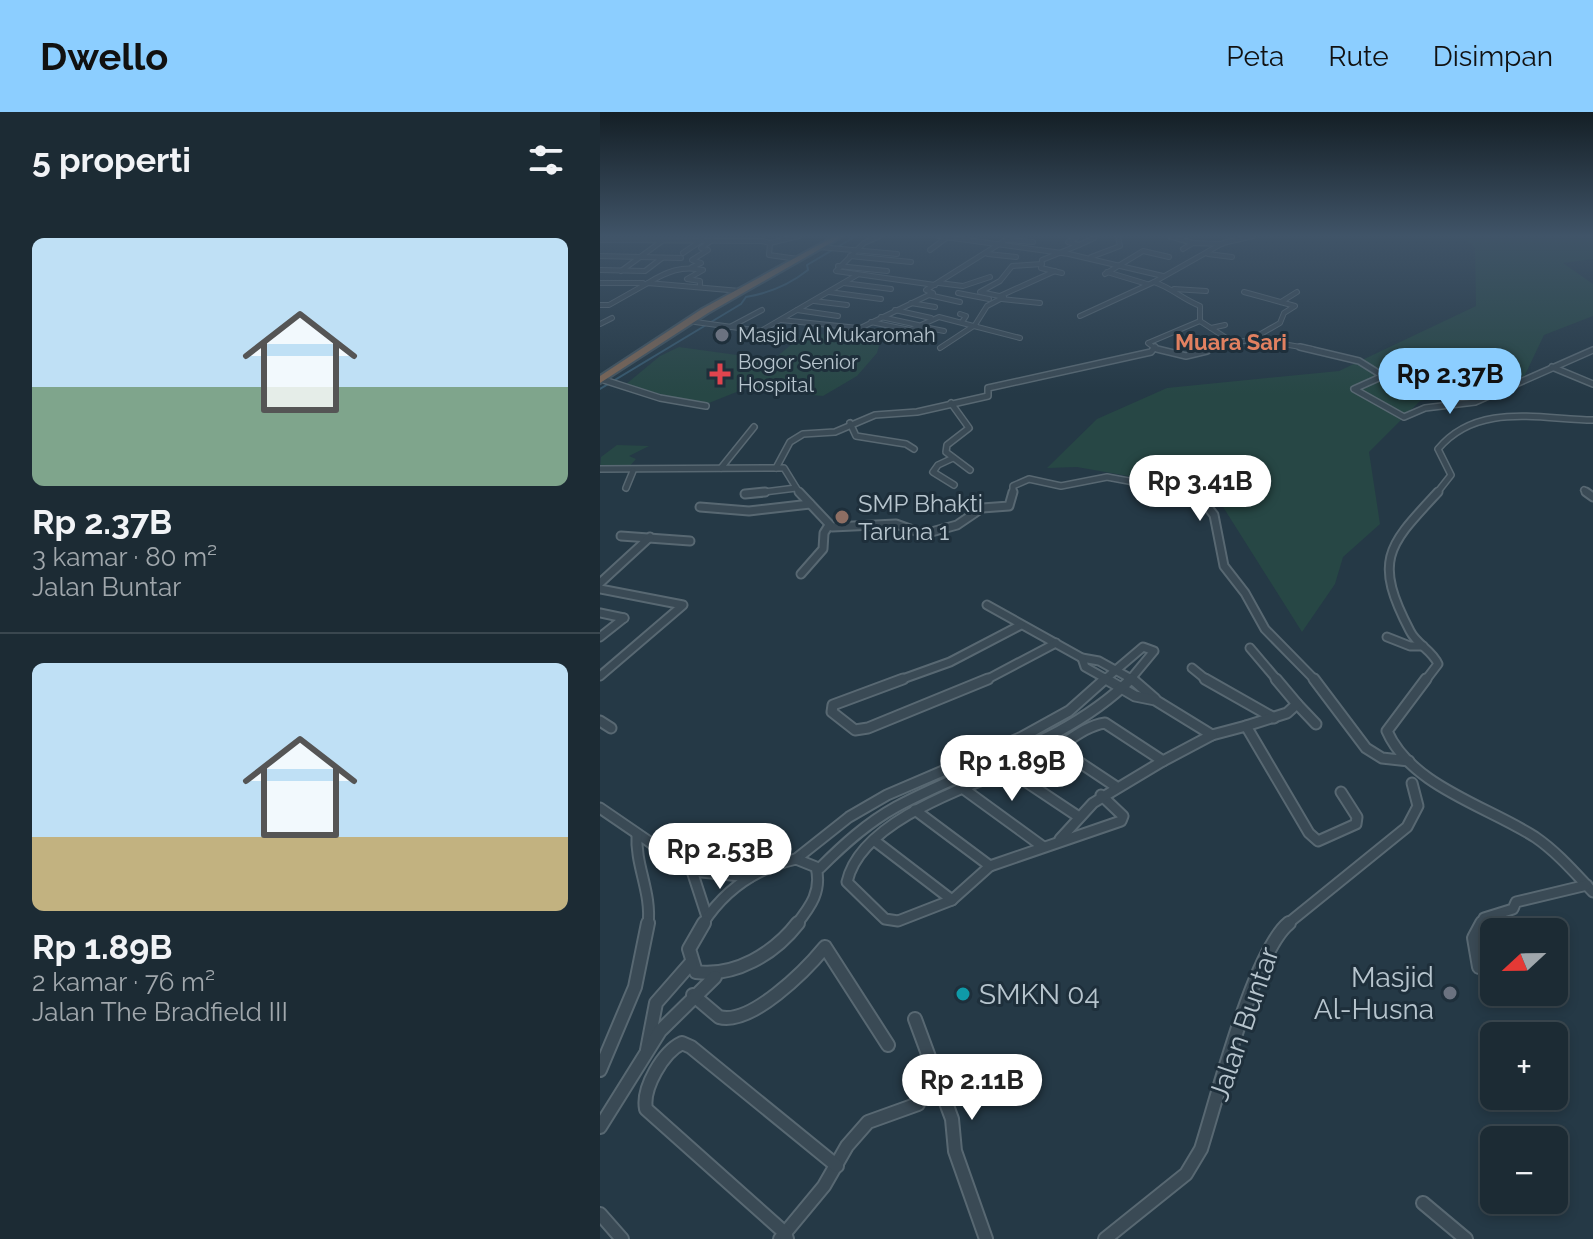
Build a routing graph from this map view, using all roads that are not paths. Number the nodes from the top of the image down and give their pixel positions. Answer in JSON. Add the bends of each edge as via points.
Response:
{"nodes":[{"id":1,"x":637,"y":289,"type":"edge"},
{"id":2,"x":716,"y":289,"type":"edge"},
{"id":3,"x":744,"y":289,"type":"edge"},
{"id":4,"x":834,"y":289,"type":"edge"},
{"id":5,"x":888,"y":289,"type":"edge"},
{"id":6,"x":891,"y":289,"type":"dead end"},
{"id":7,"x":929,"y":289,"type":"edge"},
{"id":8,"x":986,"y":289,"type":"edge"},
{"id":9,"x":1023,"y":289,"type":"edge"},
{"id":10,"x":1139,"y":289,"type":"edge"},
{"id":11,"x":1174,"y":289,"type":"joint"},
{"id":12,"x":740,"y":291,"type":"junction"},
{"id":13,"x":1206,"y":291,"type":"dead end"},
{"id":14,"x":829,"y":292,"type":"junction"},
{"id":15,"x":1244,"y":292,"type":"dead end"},
{"id":16,"x":1297,"y":292,"type":"dead end"},
{"id":17,"x":958,"y":293,"type":"dead end"},
{"id":18,"x":928,"y":295,"type":"junction"},
{"id":19,"x":881,"y":299,"type":"dead end"},
{"id":20,"x":978,"y":299,"type":"junction"},
{"id":21,"x":1000,"y":299,"type":"junction"},
{"id":22,"x":813,"y":301,"type":"junction"},
{"id":23,"x":910,"y":302,"type":"junction"},
{"id":24,"x":960,"y":302,"type":"dead end"},
{"id":25,"x":1281,"y":302,"type":"junction"},
{"id":26,"x":971,"y":303,"type":"dead end"},
{"id":27,"x":1040,"y":303,"type":"dead end"},
{"id":28,"x":600,"y":305,"type":"edge"},
{"id":29,"x":847,"y":305,"type":"dead end"},
{"id":30,"x":614,"y":307,"type":"dead end"},
{"id":31,"x":935,"y":307,"type":"dead end"},
{"id":32,"x":762,"y":310,"type":"dead end"},
{"id":33,"x":796,"y":310,"type":"junction"},
{"id":34,"x":894,"y":310,"type":"junction"},
{"id":35,"x":960,"y":314,"type":"dead end"},
{"id":36,"x":600,"y":315,"type":"edge"},
{"id":37,"x":838,"y":316,"type":"dead end"},
{"id":38,"x":1080,"y":316,"type":"dead end"},
{"id":39,"x":880,"y":317,"type":"junction"},
{"id":40,"x":612,"y":318,"type":"dead end"},
{"id":41,"x":931,"y":318,"type":"junction"},
{"id":42,"x":780,"y":320,"type":"junction"},
{"id":43,"x":688,"y":321,"type":"junction"},
{"id":44,"x":1200,"y":321,"type":"junction"},
{"id":45,"x":870,"y":322,"type":"junction"},
{"id":46,"x":962,"y":322,"type":"junction"},
{"id":47,"x":600,"y":324,"type":"edge"},
{"id":48,"x":919,"y":325,"type":"junction"},
{"id":49,"x":975,"y":325,"type":"junction"},
{"id":50,"x":1225,"y":325,"type":"dead end"},
{"id":51,"x":730,"y":328,"type":"junction"},
{"id":52,"x":859,"y":328,"type":"junction"},
{"id":53,"x":1211,"y":328,"type":"junction"},
{"id":54,"x":944,"y":331,"type":"dead end"},
{"id":55,"x":850,"y":333,"type":"dead end"},
{"id":56,"x":1020,"y":338,"type":"dead end"},
{"id":57,"x":1252,"y":339,"type":"junction"},
{"id":58,"x":940,"y":348,"type":"dead end"},
{"id":59,"x":1157,"y":349,"type":"junction"},
{"id":60,"x":1593,"y":350,"type":"edge"},
{"id":61,"x":1207,"y":351,"type":"dead end"},
{"id":62,"x":1552,"y":367,"type":"junction"},
{"id":63,"x":606,"y":381,"type":"edge"},
{"id":64,"x":1593,"y":384,"type":"edge"},
{"id":65,"x":951,"y":403,"type":"junction"},
{"id":66,"x":706,"y":406,"type":"dead end"},
{"id":67,"x":1593,"y":420,"type":"edge"},
{"id":68,"x":850,"y":423,"type":"junction"},
{"id":69,"x":754,"y":427,"type":"dead end"},
{"id":70,"x":914,"y":449,"type":"dead end"},
{"id":71,"x":953,"y":458,"type":"junction"},
{"id":72,"x":721,"y":468,"type":"junction"},
{"id":73,"x":776,"y":468,"type":"junction"},
{"id":74,"x":600,"y":469,"type":"edge"},
{"id":75,"x":970,"y":470,"type":"dead end"},
{"id":76,"x":633,"y":471,"type":"junction"},
{"id":77,"x":954,"y":485,"type":"dead end"},
{"id":78,"x":626,"y":488,"type":"dead end"},
{"id":79,"x":796,"y":488,"type":"junction"},
{"id":80,"x":1584,"y":490,"type":"dead end"},
{"id":81,"x":745,"y":494,"type":"dead end"},
{"id":82,"x":1593,"y":497,"type":"edge"},
{"id":83,"x":811,"y":504,"type":"junction"},
{"id":84,"x":700,"y":507,"type":"dead end"},
{"id":85,"x":829,"y":525,"type":"junction"},
{"id":86,"x":621,"y":536,"type":"dead end"},
{"id":87,"x":650,"y":537,"type":"junction"},
{"id":88,"x":690,"y":541,"type":"dead end"},
{"id":89,"x":801,"y":574,"type":"dead end"},
{"id":90,"x":600,"y":586,"type":"edge"},
{"id":91,"x":987,"y":605,"type":"dead end"},
{"id":92,"x":600,"y":613,"type":"edge"},
{"id":93,"x":1021,"y":625,"type":"junction"},
{"id":94,"x":600,"y":637,"type":"edge"},
{"id":95,"x":1387,"y":637,"type":"dead end"},
{"id":96,"x":1056,"y":643,"type":"junction"},
{"id":97,"x":1423,"y":646,"type":"junction"},
{"id":98,"x":1250,"y":648,"type":"dead end"},
{"id":99,"x":1082,"y":658,"type":"junction"},
{"id":100,"x":1192,"y":668,"type":"dead end"},
{"id":101,"x":1116,"y":672,"type":"junction"},
{"id":102,"x":600,"y":676,"type":"edge"},
{"id":103,"x":1130,"y":679,"type":"junction"},
{"id":104,"x":1108,"y":680,"type":"junction"},
{"id":105,"x":1122,"y":688,"type":"junction"},
{"id":106,"x":1155,"y":700,"type":"junction"},
{"id":107,"x":1297,"y":704,"type":"junction"},
{"id":108,"x":1274,"y":718,"type":"junction"},
{"id":109,"x":600,"y":721,"type":"edge"},
{"id":110,"x":1316,"y":724,"type":"dead end"},
{"id":111,"x":1246,"y":726,"type":"junction"},
{"id":112,"x":611,"y":728,"type":"dead end"},
{"id":113,"x":1212,"y":735,"type":"junction"},
{"id":114,"x":1058,"y":748,"type":"junction"},
{"id":115,"x":1163,"y":761,"type":"junction"},
{"id":116,"x":1414,"y":764,"type":"junction"},
{"id":117,"x":1007,"y":769,"type":"junction"},
{"id":118,"x":1412,"y":783,"type":"dead end"},
{"id":119,"x":1115,"y":786,"type":"junction"},
{"id":120,"x":961,"y":787,"type":"junction"},
{"id":121,"x":1341,"y":792,"type":"dead end"},
{"id":122,"x":1101,"y":795,"type":"junction"},
{"id":123,"x":600,"y":808,"type":"edge"},
{"id":124,"x":915,"y":810,"type":"junction"},
{"id":125,"x":1076,"y":815,"type":"junction"},
{"id":126,"x":637,"y":834,"type":"junction"},
{"id":127,"x":1060,"y":840,"type":"junction"},
{"id":128,"x":875,"y":841,"type":"junction"},
{"id":129,"x":1042,"y":846,"type":"junction"},
{"id":130,"x":796,"y":859,"type":"junction"},
{"id":131,"x":990,"y":866,"type":"junction"},
{"id":132,"x":820,"y":868,"type":"junction"},
{"id":133,"x":692,"y":871,"type":"junction"},
{"id":134,"x":751,"y":877,"type":"junction"},
{"id":135,"x":1590,"y":888,"type":"edge"},
{"id":136,"x":952,"y":900,"type":"junction"},
{"id":137,"x":707,"y":917,"type":"junction"},
{"id":138,"x":691,"y":963,"type":"junction"},
{"id":139,"x":1479,"y":967,"type":"dead end"},
{"id":140,"x":715,"y":977,"type":"junction"},
{"id":141,"x":693,"y":995,"type":"junction"},
{"id":142,"x":915,"y":1019,"type":"dead end"},
{"id":143,"x":888,"y":1045,"type":"dead end"},
{"id":144,"x":647,"y":1051,"type":"junction"},
{"id":145,"x":600,"y":1070,"type":"edge"},
{"id":146,"x":918,"y":1104,"type":"dead end"},
{"id":147,"x":600,"y":1127,"type":"edge"},
{"id":148,"x":837,"y":1166,"type":"junction"},
{"id":149,"x":1423,"y":1203,"type":"dead end"},
{"id":150,"x":600,"y":1214,"type":"edge"},
{"id":151,"x":784,"y":1237,"type":"edge"},
{"id":152,"x":622,"y":1239,"type":"edge"},
{"id":153,"x":986,"y":1239,"type":"edge"},
{"id":154,"x":1105,"y":1239,"type":"edge"},
{"id":155,"x":1466,"y":1239,"type":"edge"}],
"edges":[{"from":1,"to":28,"type":"street","via":[[611,305]]},
{"from":2,"to":12,"type":"street"},
{"from":3,"to":12,"type":"highway"},
{"from":4,"to":14,"type":"street"},
{"from":5,"to":6,"type":"street"},
{"from":7,"to":18,"type":"street","via":[[933,292]]},
{"from":8,"to":21,"type":"street","via":[[980,292]]},
{"from":9,"to":21,"type":"street"},
{"from":10,"to":38,"type":"street"},
{"from":11,"to":13,"type":"street"},
{"from":11,"to":44,"type":"street","via":[[1179,297],[1201,306]]},
{"from":12,"to":43,"type":"highway"},
{"from":14,"to":19,"type":"street"},
{"from":14,"to":22,"type":"street"},
{"from":15,"to":25,"type":"street"},
{"from":16,"to":25,"type":"street"},
{"from":17,"to":20,"type":"street"},
{"from":18,"to":23,"type":"street"},
{"from":18,"to":24,"type":"street"},
{"from":20,"to":21,"type":"street"},
{"from":20,"to":26,"type":"street"},
{"from":21,"to":27,"type":"street"},
{"from":21,"to":49,"type":"street","via":[[987,306]]},
{"from":22,"to":29,"type":"street"},
{"from":22,"to":33,"type":"street"},
{"from":23,"to":31,"type":"street"},
{"from":23,"to":34,"type":"street"},
{"from":25,"to":57,"type":"street","via":[[1295,306]]},
{"from":30,"to":36,"type":"street"},
{"from":32,"to":51,"type":"street"},
{"from":33,"to":37,"type":"street"},
{"from":33,"to":42,"type":"street"},
{"from":34,"to":39,"type":"street"},
{"from":34,"to":41,"type":"street"},
{"from":35,"to":46,"type":"street","via":[[966,316]]},
{"from":39,"to":45,"type":"street"},
{"from":39,"to":48,"type":"street"},
{"from":40,"to":47,"type":"street"},
{"from":41,"to":46,"type":"street"},
{"from":41,"to":48,"type":"street"},
{"from":42,"to":51,"type":"street","via":[[759,331]]},
{"from":42,"to":52,"type":"street"},
{"from":43,"to":51,"type":"street"},
{"from":43,"to":63,"type":"highway"},
{"from":44,"to":53,"type":"street"},
{"from":44,"to":59,"type":"street","via":[[1149,342]]},
{"from":45,"to":48,"type":"street","via":[[907,330]]},
{"from":45,"to":52,"type":"street"},
{"from":46,"to":49,"type":"street"},
{"from":48,"to":54,"type":"street"},
{"from":49,"to":56,"type":"street"},
{"from":49,"to":58,"type":"street"},
{"from":50,"to":53,"type":"street"},
{"from":52,"to":55,"type":"street"},
{"from":53,"to":57,"type":"street","via":[[1232,342]]},
{"from":57,"to":62,"type":"street","via":[[1359,361],[1383,376],[1354,389],[1401,417],[1475,402]]},
{"from":59,"to":61,"type":"street","via":[[1186,356]]},
{"from":59,"to":65,"type":"street","via":[[988,388],[989,396]]},
{"from":60,"to":62,"type":"street"},
{"from":62,"to":64,"type":"street"},
{"from":63,"to":66,"type":"street"},
{"from":65,"to":68,"type":"street"},
{"from":65,"to":71,"type":"street","via":[[969,428],[946,448]]},
{"from":67,"to":97,"type":"street","via":[[1521,415],[1471,422],[1438,449],[1451,475],[1394,541],[1389,558],[1410,632]]},
{"from":68,"to":70,"type":"street","via":[[856,436]]},
{"from":68,"to":73,"type":"street","via":[[835,432],[796,438]]},
{"from":69,"to":72,"type":"street"},
{"from":71,"to":75,"type":"street"},
{"from":71,"to":77,"type":"street","via":[[933,472]]},
{"from":72,"to":73,"type":"street"},
{"from":72,"to":76,"type":"street"},
{"from":73,"to":79,"type":"street","via":[[788,471]]},
{"from":74,"to":76,"type":"street"},
{"from":76,"to":78,"type":"street"},
{"from":79,"to":81,"type":"street"},
{"from":79,"to":83,"type":"street"},
{"from":80,"to":82,"type":"street"},
{"from":83,"to":84,"type":"street","via":[[749,511]]},
{"from":83,"to":85,"type":"street"},
{"from":85,"to":89,"type":"street","via":[[823,549]]},
{"from":85,"to":116,"type":"street","via":[[896,524],[924,534],[957,525],[982,508],[1009,506],[1013,486],[1029,479],[1061,486],[1107,477],[1194,490],[1214,515],[1224,566],[1265,629],[1316,681],[1366,748],[1382,758]]},
{"from":86,"to":87,"type":"street"},
{"from":87,"to":88,"type":"street"},
{"from":87,"to":90,"type":"street"},
{"from":90,"to":102,"type":"street","via":[[683,605]]},
{"from":91,"to":93,"type":"street"},
{"from":92,"to":94,"type":"street","via":[[624,618]]},
{"from":93,"to":96,"type":"street"},
{"from":93,"to":96,"type":"street","via":[[950,662],[833,705],[832,712],[855,730],[868,728],[974,688]]},
{"from":95,"to":97,"type":"street"},
{"from":96,"to":99,"type":"street"},
{"from":97,"to":116,"type":"street","via":[[1437,660],[1436,669],[1387,731],[1390,741]]},
{"from":98,"to":107,"type":"street"},
{"from":99,"to":101,"type":"street","via":[[1096,657]]},
{"from":99,"to":104,"type":"street","via":[[1082,665]]},
{"from":100,"to":108,"type":"street"},
{"from":101,"to":103,"type":"street"},
{"from":101,"to":103,"type":"street","via":[[1150,647],[1154,653]]},
{"from":101,"to":104,"type":"street"},
{"from":103,"to":105,"type":"street"},
{"from":103,"to":106,"type":"street","via":[[1147,688]]},
{"from":104,"to":105,"type":"street"},
{"from":104,"to":130,"type":"street","via":[[1043,727],[870,804]]},
{"from":105,"to":106,"type":"street"},
{"from":105,"to":132,"type":"street","via":[[1054,737],[889,811],[852,836]]},
{"from":106,"to":113,"type":"street"},
{"from":107,"to":108,"type":"street"},
{"from":107,"to":110,"type":"street"},
{"from":108,"to":111,"type":"street"},
{"from":109,"to":112,"type":"street"},
{"from":111,"to":113,"type":"street"},
{"from":111,"to":121,"type":"street","via":[[1313,838],[1327,840],[1356,824]]},
{"from":113,"to":115,"type":"street"},
{"from":114,"to":115,"type":"street","via":[[1105,723]]},
{"from":114,"to":117,"type":"street"},
{"from":114,"to":119,"type":"street"},
{"from":115,"to":119,"type":"street"},
{"from":116,"to":135,"type":"street","via":[[1468,802],[1538,839]]},
{"from":117,"to":120,"type":"street"},
{"from":117,"to":125,"type":"street"},
{"from":118,"to":154,"type":"street","name":"Jalan Buntar","via":[[1418,806],[1407,827],[1277,932],[1261,962],[1201,1149],[1186,1174]]},
{"from":119,"to":122,"type":"street"},
{"from":120,"to":124,"type":"street"},
{"from":120,"to":129,"type":"street"},
{"from":122,"to":125,"type":"street"},
{"from":122,"to":127,"type":"street","via":[[1117,807],[1121,821]]},
{"from":123,"to":126,"type":"street"},
{"from":124,"to":128,"type":"street"},
{"from":124,"to":131,"type":"street"},
{"from":125,"to":127,"type":"street"},
{"from":126,"to":133,"type":"street"},
{"from":126,"to":145,"type":"street","via":[[634,856],[649,896],[650,918],[628,1010]]},
{"from":127,"to":129,"type":"street"},
{"from":128,"to":136,"type":"street"},
{"from":128,"to":136,"type":"street","via":[[861,854],[847,882],[885,919],[898,921]]},
{"from":129,"to":131,"type":"street"},
{"from":130,"to":132,"type":"street"},
{"from":130,"to":134,"type":"street"},
{"from":131,"to":136,"type":"street"},
{"from":132,"to":140,"type":"street","via":[[820,887],[792,929],[761,955]]},
{"from":133,"to":134,"type":"street"},
{"from":133,"to":137,"type":"street"},
{"from":134,"to":137,"type":"street"},
{"from":135,"to":139,"type":"street","via":[[1516,902],[1513,909],[1484,918],[1474,938]]},
{"from":137,"to":138,"type":"street","via":[[689,949]]},
{"from":138,"to":140,"type":"street","via":[[696,972]]},
{"from":138,"to":144,"type":"street","via":[[656,1003]]},
{"from":140,"to":141,"type":"street"},
{"from":141,"to":143,"type":"street","via":[[717,1017],[738,1017],[770,997],[825,947]]},
{"from":141,"to":144,"type":"street"},
{"from":142,"to":153,"type":"street","via":[[952,1119],[955,1151]]},
{"from":144,"to":147,"type":"street","via":[[625,1095]]},
{"from":146,"to":148,"type":"street","via":[[868,1122]]},
{"from":148,"to":151,"type":"street"},
{"from":148,"to":151,"type":"street","via":[[691,1047],[676,1046],[646,1092],[646,1109]]},
{"from":149,"to":155,"type":"street"},
{"from":150,"to":152,"type":"street"}]}
